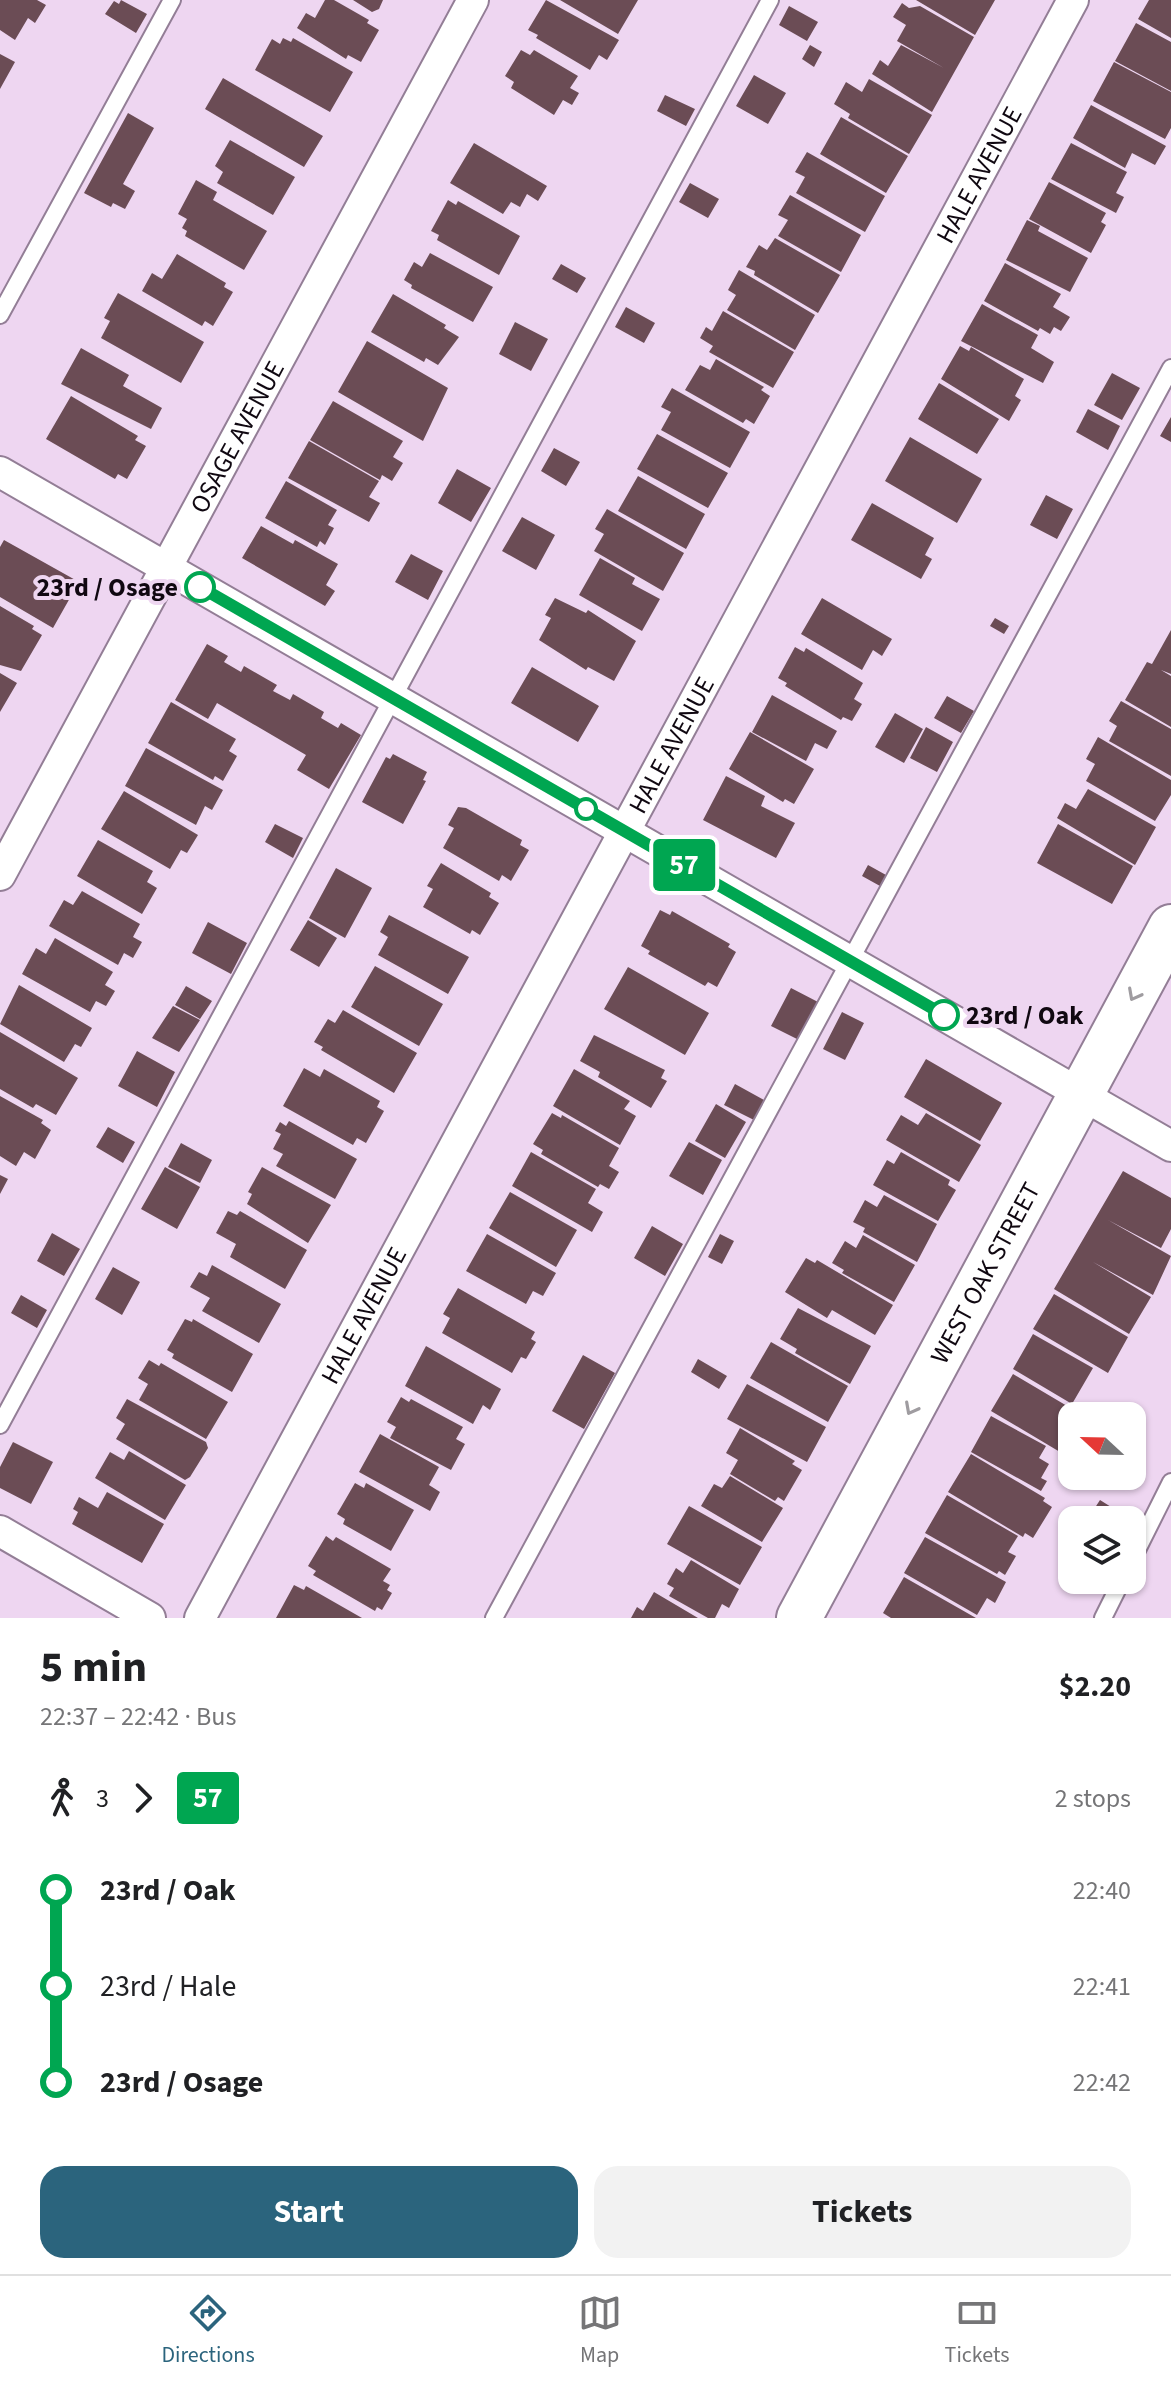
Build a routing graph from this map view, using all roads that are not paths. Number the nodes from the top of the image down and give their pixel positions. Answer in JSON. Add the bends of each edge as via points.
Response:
{"nodes":[{"id":1,"x":172,"y":0,"type":"edge"},
{"id":2,"x":473,"y":0,"type":"edge"},
{"id":3,"x":770,"y":0,"type":"edge"},
{"id":4,"x":1073,"y":0,"type":"edge"},
{"id":5,"x":0,"y":315,"type":"edge"},
{"id":6,"x":1171,"y":368,"type":"edge"},
{"id":7,"x":0,"y":472,"type":"edge"},
{"id":8,"x":166,"y":567,"type":"junction"},
{"id":9,"x":394,"y":699,"type":"junction"},
{"id":10,"x":624,"y":831,"type":"junction"},
{"id":11,"x":0,"y":875,"type":"edge"},
{"id":12,"x":1171,"y":927,"type":"edge"},
{"id":13,"x":848,"y":960,"type":"junction"},
{"id":14,"x":1081,"y":1094,"type":"junction"},
{"id":15,"x":1171,"y":1146,"type":"edge"},
{"id":16,"x":0,"y":1425,"type":"edge"},
{"id":17,"x":1171,"y":1482,"type":"edge"},
{"id":18,"x":0,"y":1531,"type":"edge"},
{"id":19,"x":1146,"y":1532,"type":"edge"},
{"id":20,"x":1115,"y":1594,"type":"edge"},
{"id":21,"x":150,"y":1618,"type":"edge"},
{"id":22,"x":200,"y":1618,"type":"edge"},
{"id":23,"x":494,"y":1618,"type":"edge"},
{"id":24,"x":799,"y":1618,"type":"edge"},
{"id":25,"x":1103,"y":1618,"type":"edge"}],
"edges":[{"from":1,"to":5,"type":"lane"},
{"from":2,"to":8,"type":"street","name":"OSAGE AVENUE"},
{"from":3,"to":9,"type":"lane"},
{"from":4,"to":10,"type":"street","name":"HALE AVENUE"},
{"from":6,"to":13,"type":"lane"},
{"from":7,"to":8,"type":"street"},
{"from":8,"to":9,"type":"street"},
{"from":8,"to":11,"type":"street","name":"OSAGE AVENUE"},
{"from":9,"to":10,"type":"street"},
{"from":9,"to":16,"type":"lane"},
{"from":10,"to":13,"type":"street"},
{"from":10,"to":22,"type":"street","name":"HALE AVENUE"},
{"from":12,"to":14,"type":"main road","name":"WEST OAK STREET","one_way":true},
{"from":13,"to":14,"type":"street"},
{"from":13,"to":23,"type":"lane"},
{"from":14,"to":15,"type":"street"},
{"from":14,"to":24,"type":"main road","name":"WEST OAK STREET","one_way":true},
{"from":17,"to":19,"type":"lane"},
{"from":18,"to":21,"type":"street"},
{"from":20,"to":25,"type":"lane"}]}
